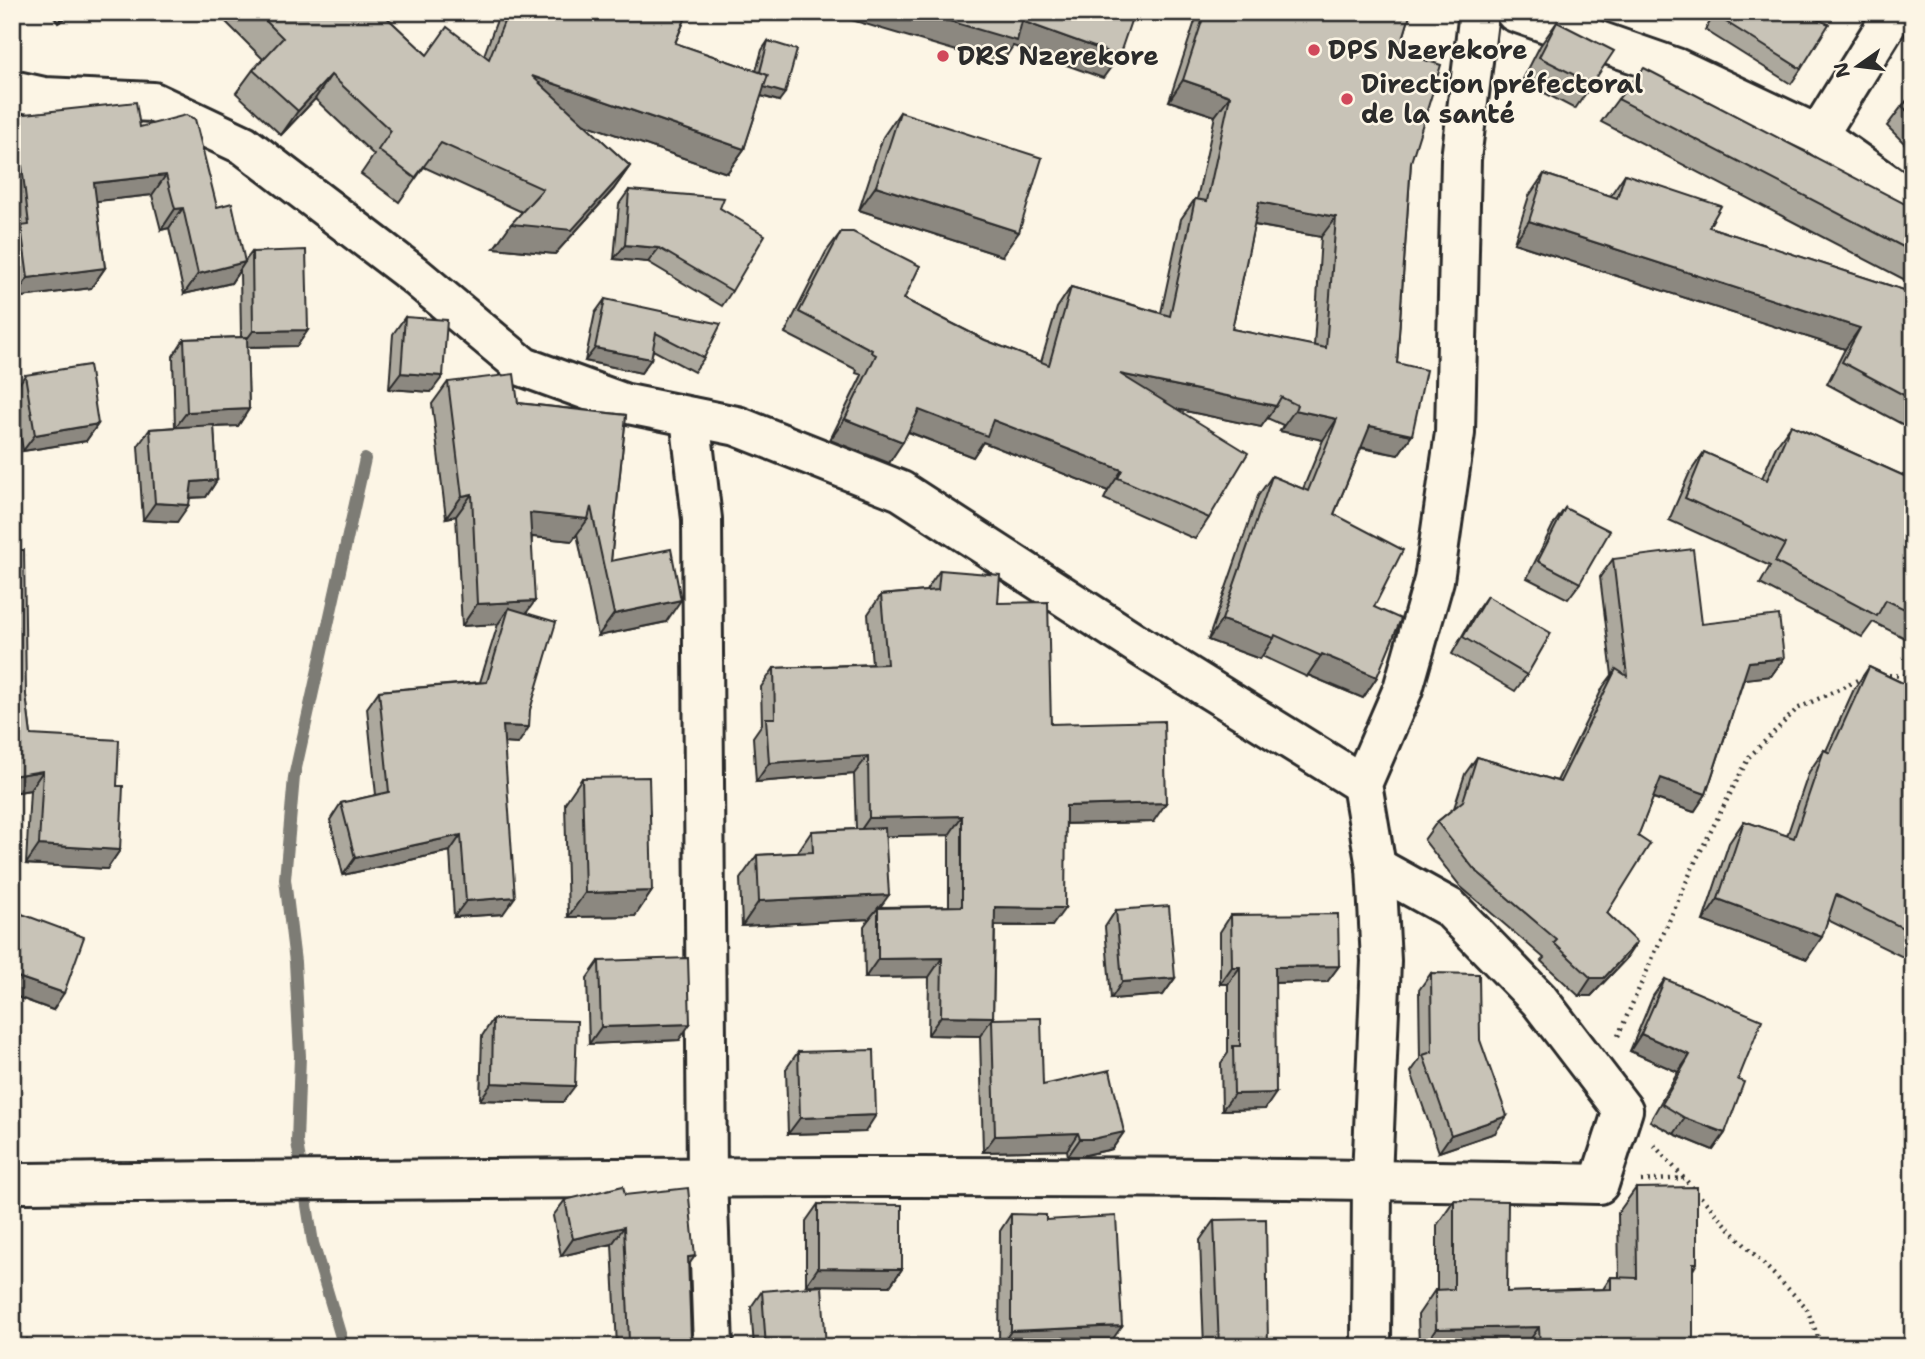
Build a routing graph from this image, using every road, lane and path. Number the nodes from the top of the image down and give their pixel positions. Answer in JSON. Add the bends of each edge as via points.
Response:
{"nodes":[{"id":1,"x":1479,"y":12,"type":"edge"},
{"id":2,"x":1515,"y":12,"type":"edge"},
{"id":3,"x":1894,"y":12,"type":"edge"},
{"id":4,"x":12,"y":90,"type":"edge"},
{"id":5,"x":1818,"y":135,"type":"junction"},
{"id":6,"x":1913,"y":202,"type":"edge"},
{"id":7,"x":690,"y":417,"type":"junction"},
{"id":8,"x":1868,"y":674,"type":"edge"},
{"id":9,"x":1880,"y":675,"type":"edge"},
{"id":10,"x":1913,"y":676,"type":"edge"},
{"id":11,"x":1362,"y":784,"type":"junction"},
{"id":12,"x":1376,"y":867,"type":"junction"},
{"id":13,"x":1600,"y":1079,"type":"junction"},
{"id":14,"x":1623,"y":1110,"type":"junction"},
{"id":15,"x":707,"y":1177,"type":"junction"},
{"id":16,"x":1371,"y":1178,"type":"junction"},
{"id":17,"x":12,"y":1183,"type":"edge"},
{"id":18,"x":713,"y":1347,"type":"edge"},
{"id":19,"x":1371,"y":1347,"type":"edge"},
{"id":20,"x":1822,"y":1347,"type":"edge"}],
"edges":[{"from":1,"to":11,"type":"street","via":[[1461,159],[1455,433],[1434,580],[1403,689]]},
{"from":2,"to":5,"type":"street","via":[[1676,68]]},
{"from":3,"to":5,"type":"street"},
{"from":4,"to":7,"type":"street","via":[[44,97],[153,102],[244,145],[413,274],[524,367],[623,404]]},
{"from":5,"to":6,"type":"street"},
{"from":7,"to":11,"type":"street","via":[[737,426],[901,491]]},
{"from":7,"to":15,"type":"street","via":[[702,519]]},
{"from":8,"to":13,"type":"path","via":[[1797,709],[1749,757],[1650,959]]},
{"from":9,"to":10,"type":"path"},
{"from":11,"to":12,"type":"street"},
{"from":12,"to":13,"type":"street","via":[[1450,908],[1539,1000]]},
{"from":12,"to":16,"type":"street","via":[[1381,961]]},
{"from":13,"to":14,"type":"street"},
{"from":14,"to":16,"type":"street","via":[[1599,1184]]},
{"from":14,"to":20,"type":"path","via":[[1807,1307]]},
{"from":15,"to":16,"type":"street"},
{"from":15,"to":17,"type":"street"},
{"from":15,"to":18,"type":"street"},
{"from":16,"to":19,"type":"street"}]}
